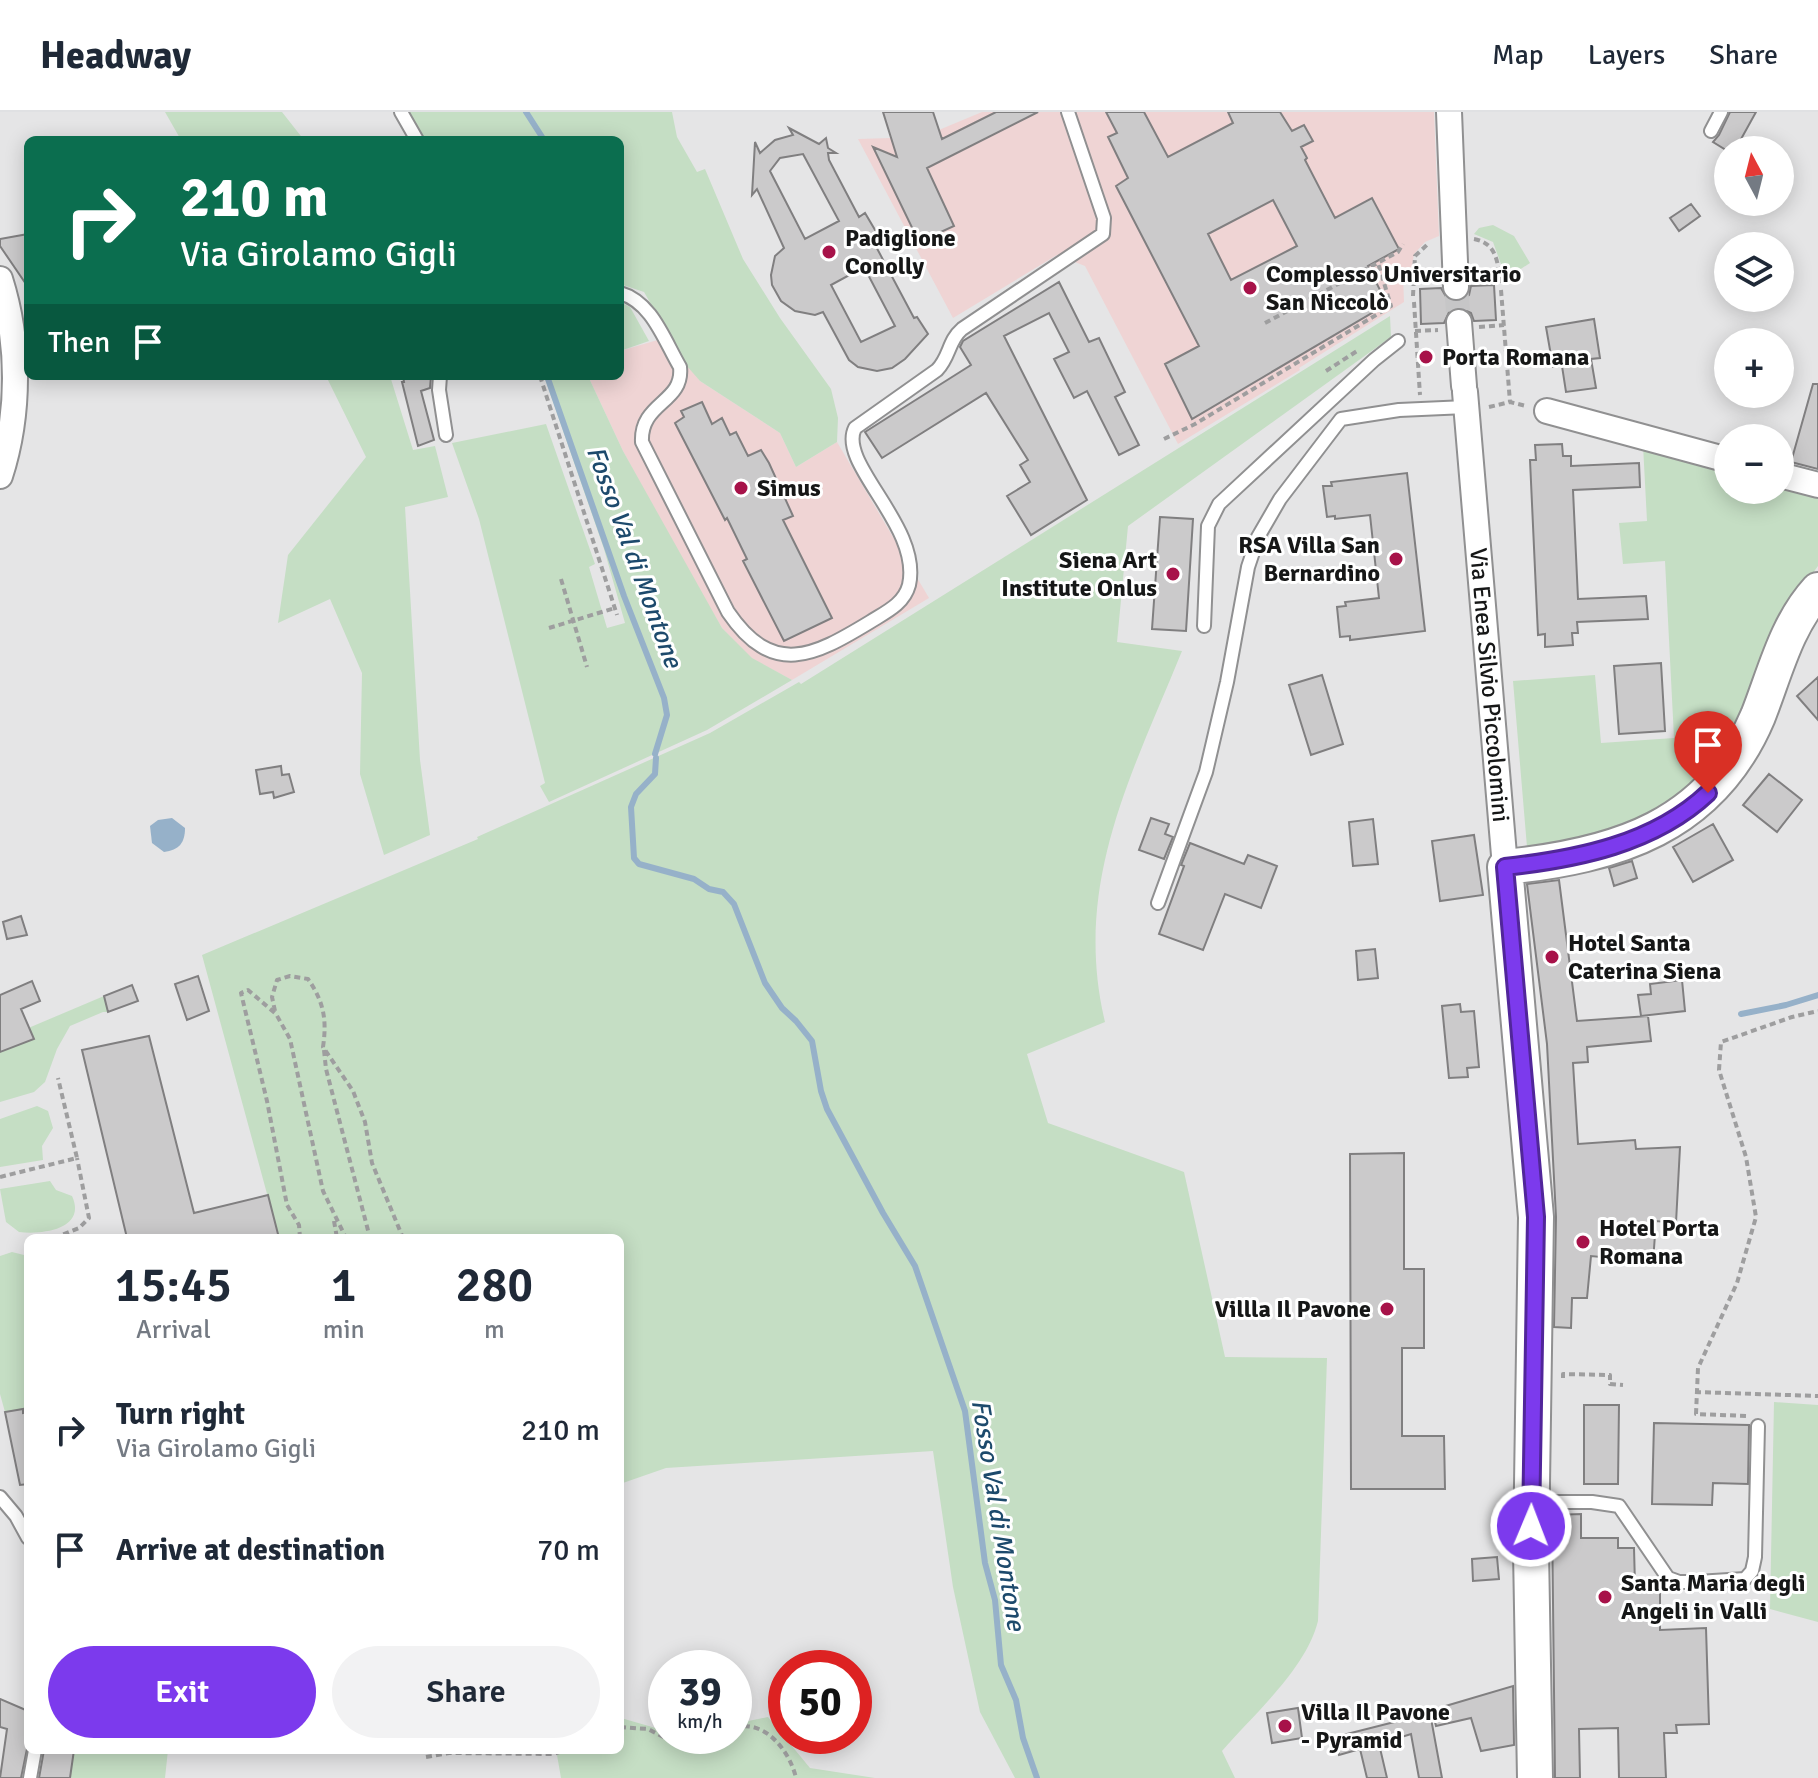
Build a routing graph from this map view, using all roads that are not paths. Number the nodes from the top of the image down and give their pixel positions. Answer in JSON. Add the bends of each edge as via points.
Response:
{"nodes":[{"id":1,"x":401,"y":112,"type":"edge"},
{"id":2,"x":1068,"y":112,"type":"edge"},
{"id":3,"x":1449,"y":112,"type":"edge"},
{"id":4,"x":1721,"y":112,"type":"edge"},
{"id":5,"x":1711,"y":131,"type":"dead end"},
{"id":6,"x":415,"y":136,"type":"edge"},
{"id":7,"x":0,"y":279,"type":"edge"},
{"id":8,"x":1456,"y":287,"type":"tunnel mouth"},
{"id":9,"x":624,"y":295,"type":"edge"},
{"id":10,"x":1459,"y":322,"type":"tunnel mouth"},
{"id":11,"x":1398,"y":341,"type":"dead end"},
{"id":12,"x":440,"y":380,"type":"edge"},
{"id":13,"x":1471,"y":398,"type":"junction"},
{"id":14,"x":1547,"y":411,"type":"dead end"},
{"id":15,"x":446,"y":435,"type":"dead end"},
{"id":16,"x":1714,"y":456,"type":"edge"},
{"id":17,"x":0,"y":476,"type":"edge"},
{"id":18,"x":1794,"y":478,"type":"edge"},
{"id":19,"x":1816,"y":484,"type":"edge"},
{"id":20,"x":1818,"y":590,"type":"edge"},
{"id":21,"x":1204,"y":626,"type":"dead end"},
{"id":22,"x":1505,"y":867,"type":"junction"},
{"id":23,"x":1158,"y":903,"type":"dead end"},
{"id":24,"x":1758,"y":1426,"type":"road end"},
{"id":25,"x":0,"y":1497,"type":"edge"},
{"id":26,"x":1532,"y":1502,"type":"junction"},
{"id":27,"x":24,"y":1531,"type":"edge"},
{"id":28,"x":34,"y":1754,"type":"edge"},
{"id":29,"x":30,"y":1778,"type":"edge"},
{"id":30,"x":1535,"y":1778,"type":"edge"}],
"edges":[{"from":1,"to":6,"type":"lane"},
{"from":2,"to":9,"type":"lane","via":[[1103,213],[1103,234],[962,329],[952,338],[940,368],[860,422],[852,433],[856,459],[905,540],[908,586],[904,597],[886,612],[821,650],[800,655],[769,649],[737,626],[721,598],[642,442],[650,412],[677,389],[680,367],[641,302]]},
{"from":3,"to":8,"type":"street"},
{"from":4,"to":5,"type":"lane"},
{"from":7,"to":17,"type":"street","via":[[16,396]]},
{"from":10,"to":13,"type":"street","name":"Via Enea Silvio Piccolomini"},
{"from":11,"to":21,"type":"lane","via":[[1219,504],[1208,526]]},
{"from":12,"to":15,"type":"lane"},
{"from":13,"to":22,"type":"street","name":"Via Enea Silvio Piccolomini"},
{"from":13,"to":23,"type":"lane","via":[[1341,419],[1263,526],[1248,567],[1206,772]]},
{"from":14,"to":16,"type":"street"},
{"from":18,"to":19,"type":"street"},
{"from":20,"to":22,"type":"main road","via":[[1796,619],[1738,754],[1696,804],[1619,844]]},
{"from":22,"to":26,"type":"main road","name":"Via Enea Silvio Piccolomini","via":[[1536,1217]]},
{"from":24,"to":26,"type":"lane","via":[[1755,1557],[1750,1576],[1742,1581],[1668,1578],[1619,1506]]},
{"from":25,"to":27,"type":"lane"},
{"from":26,"to":30,"type":"main road","name":"Via Enea Silvio Piccolomini"},
{"from":28,"to":29,"type":"lane"}]}
